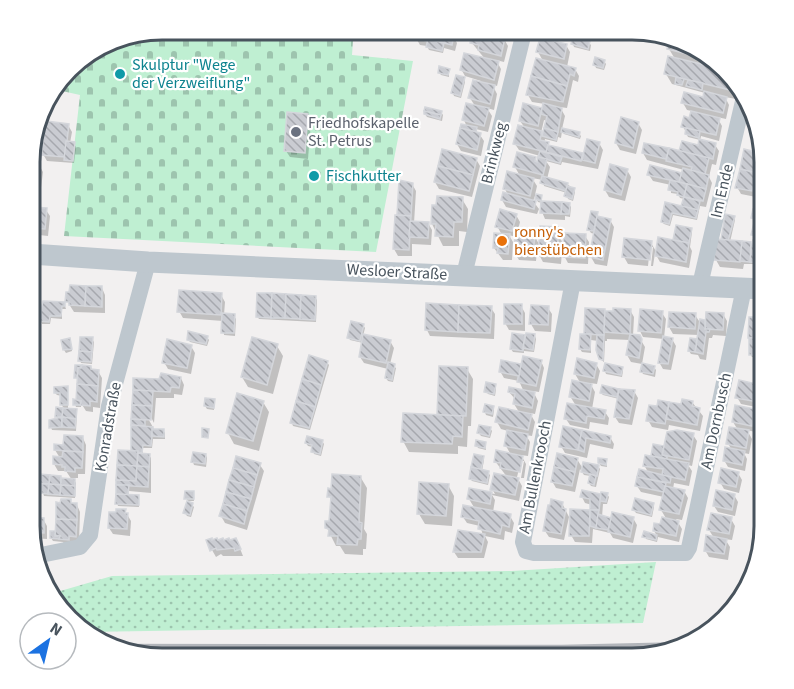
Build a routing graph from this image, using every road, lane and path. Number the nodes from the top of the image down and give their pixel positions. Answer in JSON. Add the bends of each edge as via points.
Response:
{"nodes":[{"id":1,"x":522,"y":41,"type":"edge"},
{"id":2,"x":741,"y":110,"type":"edge"},
{"id":3,"x":40,"y":255,"type":"edge"},
{"id":4,"x":148,"y":262,"type":"junction"},
{"id":5,"x":464,"y":275,"type":"junction"},
{"id":6,"x":573,"y":281,"type":"junction"},
{"id":7,"x":700,"y":285,"type":"junction"},
{"id":8,"x":754,"y":288,"type":"edge"},
{"id":9,"x":753,"y":291,"type":"edge"},
{"id":10,"x":686,"y":553,"type":"joint"},
{"id":11,"x":44,"y":554,"type":"edge"}],
"edges":[{"from":1,"to":5,"type":"street","name":"Brinkweg"},
{"from":2,"to":7,"type":"street","name":"Im Ende"},
{"from":3,"to":4,"type":"street","name":"Wesloer Straße"},
{"from":4,"to":5,"type":"street","name":"Wesloer Straße"},
{"from":4,"to":11,"type":"street","name":"Konradstraße","via":[[109,406],[90,535],[80,547]]},
{"from":5,"to":6,"type":"street","name":"Wesloer Straße"},
{"from":6,"to":7,"type":"street","name":"Wesloer Straße"},
{"from":6,"to":10,"type":"street","name":"Am Bullenkrooch","via":[[523,547],[534,553]]},
{"from":7,"to":8,"type":"street","name":"Wesloer Straße"},
{"from":9,"to":10,"type":"street","name":"Am Dornbusch"}]}
